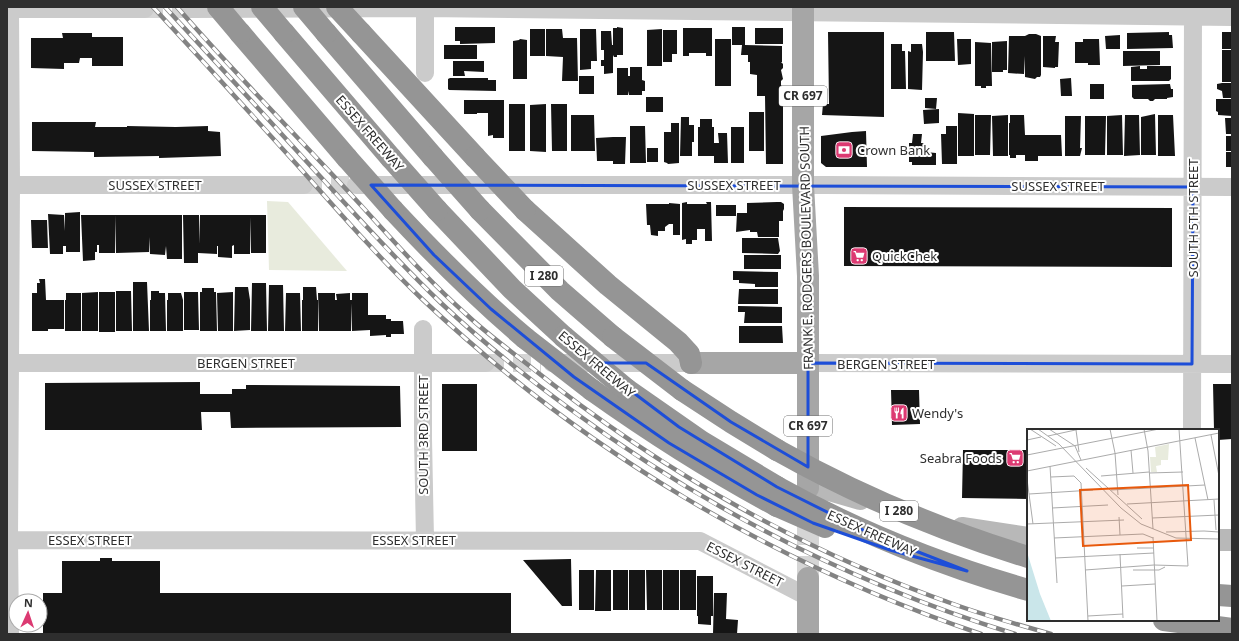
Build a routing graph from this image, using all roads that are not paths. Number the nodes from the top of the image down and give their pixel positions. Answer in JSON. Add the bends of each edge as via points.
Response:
{"nodes":[{"id":1,"x":218,"y":7,"type":"edge"},
{"id":2,"x":262,"y":7,"type":"edge"},
{"id":3,"x":304,"y":7,"type":"edge"},
{"id":4,"x":337,"y":7,"type":"edge"},
{"id":5,"x":425,"y":8,"type":"edge"},
{"id":6,"x":9,"y":9,"type":"edge"},
{"id":7,"x":145,"y":9,"type":"dead end"},
{"id":8,"x":190,"y":9,"type":"dead end"},
{"id":9,"x":803,"y":9,"type":"edge"},
{"id":10,"x":1193,"y":12,"type":"edge"},
{"id":11,"x":1232,"y":17,"type":"edge"},
{"id":12,"x":425,"y":73,"type":"dead end"},
{"id":13,"x":9,"y":185,"type":"edge"},
{"id":14,"x":304,"y":185,"type":"tunnel mouth"},
{"id":15,"x":356,"y":185,"type":"tunnel mouth"},
{"id":16,"x":803,"y":185,"type":"junction"},
{"id":17,"x":1193,"y":187,"type":"junction"},
{"id":18,"x":1232,"y":187,"type":"edge"},
{"id":19,"x":423,"y":329,"type":"dead end"},
{"id":20,"x":9,"y":363,"type":"edge"},
{"id":21,"x":422,"y":363,"type":"junction"},
{"id":22,"x":486,"y":363,"type":"tunnel mouth"},
{"id":23,"x":541,"y":363,"type":"tunnel mouth"},
{"id":24,"x":691,"y":363,"type":"junction"},
{"id":25,"x":808,"y":363,"type":"junction"},
{"id":26,"x":1192,"y":364,"type":"junction"},
{"id":27,"x":1232,"y":364,"type":"edge"},
{"id":28,"x":1192,"y":429,"type":"edge"},
{"id":29,"x":808,"y":488,"type":"joint"},
{"id":30,"x":777,"y":496,"type":"junction"},
{"id":31,"x":1027,"y":538,"type":"edge"},
{"id":32,"x":8,"y":540,"type":"edge"},
{"id":33,"x":425,"y":540,"type":"junction"},
{"id":34,"x":1219,"y":540,"type":"edge"},
{"id":35,"x":1232,"y":540,"type":"edge"},
{"id":36,"x":1027,"y":557,"type":"edge"},
{"id":37,"x":808,"y":588,"type":"joint"},
{"id":38,"x":1027,"y":590,"type":"edge"},
{"id":39,"x":1219,"y":595,"type":"edge"},
{"id":40,"x":1232,"y":596,"type":"edge"},
{"id":41,"x":1172,"y":621,"type":"edge"},
{"id":42,"x":1192,"y":621,"type":"edge"},
{"id":43,"x":1232,"y":629,"type":"edge"},
{"id":44,"x":10,"y":634,"type":"edge"},
{"id":45,"x":808,"y":634,"type":"edge"},
{"id":46,"x":1192,"y":634,"type":"edge"}],
"edges":[{"from":1,"to":30,"type":"highway","bridge":true,"via":[[393,210],[491,309],[592,390],[669,443],[715,471]]},
{"from":2,"to":30,"type":"highway","name":"ESSEX FREEWAY","number":"I 280","bridge":true,"via":[[437,210],[512,289],[626,389]]},
{"from":3,"to":36,"type":"highway","number":"I 280","bridge":true,"via":[[480,210],[560,291],[613,337],[682,390],[777,450],[844,486],[900,512]]},
{"from":4,"to":24,"type":"highway","bridge":true,"via":[[525,210],[608,285],[682,345],[689,354]]},
{"from":5,"to":8,"type":"street"},
{"from":5,"to":9,"type":"street"},
{"from":5,"to":12,"type":"street"},
{"from":6,"to":7,"type":"street"},
{"from":6,"to":13,"type":"street"},
{"from":9,"to":10,"type":"street"},
{"from":9,"to":16,"type":"main road","name":"FRANK E. RODGERS BOULEVARD SOUTH","number":"CR 697"},
{"from":10,"to":11,"type":"street"},
{"from":10,"to":17,"type":"street","name":"SOUTH 5TH STREET"},
{"from":13,"to":14,"type":"street","name":"SUSSEX STREET"},
{"from":13,"to":20,"type":"street"},
{"from":15,"to":16,"type":"street","name":"SUSSEX STREET"},
{"from":16,"to":17,"type":"street","name":"SUSSEX STREET"},
{"from":16,"to":25,"type":"main road","name":"FRANK E. RODGERS BOULEVARD SOUTH","number":"CR 697","via":[[808,276]]},
{"from":17,"to":18,"type":"street","name":"SUSSEX STREET"},
{"from":17,"to":26,"type":"street","name":"SOUTH 5TH STREET"},
{"from":19,"to":21,"type":"street","name":"SOUTH 3RD STREET"},
{"from":20,"to":21,"type":"street","name":"BERGEN STREET"},
{"from":20,"to":32,"type":"street"},
{"from":21,"to":22,"type":"street","name":"BERGEN STREET"},
{"from":21,"to":33,"type":"street","name":"SOUTH 3RD STREET"},
{"from":23,"to":24,"type":"street","name":"BERGEN STREET"},
{"from":24,"to":25,"type":"main road","name":"BERGEN STREET"},
{"from":25,"to":26,"type":"street","name":"BERGEN STREET"},
{"from":25,"to":29,"type":"main road","name":"FRANK E. RODGERS BOULEVARD SOUTH","number":"CR 697"},
{"from":26,"to":27,"type":"street","name":"BERGEN STREET"},
{"from":26,"to":28,"type":"street","name":"SOUTH 5TH STREET"},
{"from":29,"to":31,"type":"street","via":[[841,493],[954,526]]},
{"from":30,"to":38,"type":"highway","name":"ESSEX FREEWAY","number":"I 280","bridge":true,"via":[[819,509],[917,553]]},
{"from":32,"to":33,"type":"street","name":"ESSEX STREET"},
{"from":32,"to":44,"type":"street"},
{"from":33,"to":37,"type":"street","name":"ESSEX STREET","via":[[700,541]]},
{"from":34,"to":35,"type":"street"},
{"from":37,"to":45,"type":"main road"},
{"from":39,"to":40,"type":"highway"},
{"from":41,"to":43,"type":"highway","bridge":true},
{"from":42,"to":46,"type":"street"}]}
